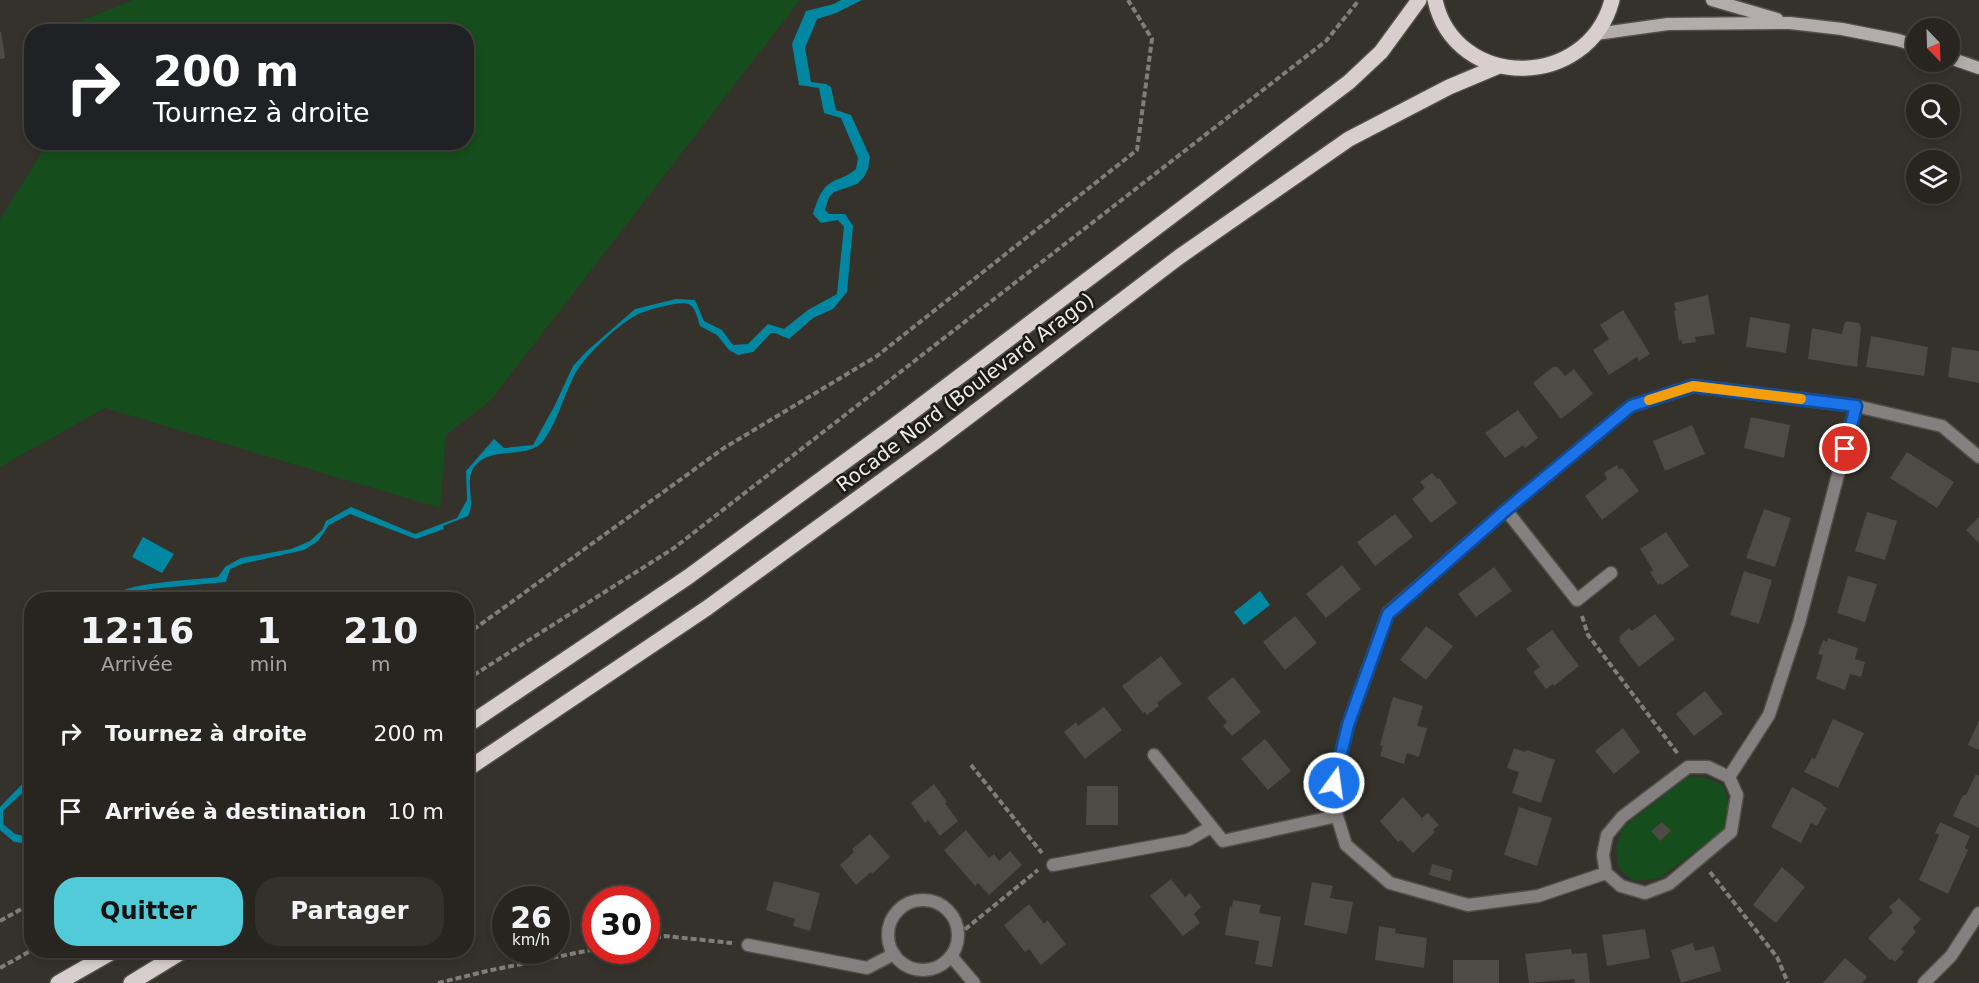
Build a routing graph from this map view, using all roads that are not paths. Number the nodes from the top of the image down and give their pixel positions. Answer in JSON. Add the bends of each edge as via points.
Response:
{"nodes":[{"id":1,"x":1419,"y":0,"type":"edge"},
{"id":2,"x":1435,"y":0,"type":"edge"},
{"id":3,"x":1612,"y":0,"type":"edge"},
{"id":4,"x":1712,"y":0,"type":"edge"},
{"id":5,"x":1790,"y":22,"type":"junction"},
{"id":6,"x":1596,"y":34,"type":"junction"},
{"id":7,"x":1906,"y":43,"type":"edge"},
{"id":8,"x":1960,"y":61,"type":"edge"},
{"id":9,"x":1499,"y":66,"type":"junction"},
{"id":10,"x":1979,"y":68,"type":"edge"},
{"id":11,"x":1856,"y":406,"type":"junction"},
{"id":12,"x":1979,"y":457,"type":"edge"},
{"id":13,"x":1506,"y":510,"type":"junction"},
{"id":14,"x":1611,"y":573,"type":"dead end"},
{"id":15,"x":474,"y":721,"type":"edge"},
{"id":16,"x":1154,"y":755,"type":"dead end"},
{"id":17,"x":474,"y":765,"type":"edge"},
{"id":18,"x":1729,"y":777,"type":"junction"},
{"id":19,"x":1337,"y":816,"type":"junction"},
{"id":20,"x":1211,"y":827,"type":"junction"},
{"id":21,"x":1053,"y":865,"type":"road end"},
{"id":22,"x":1606,"y":873,"type":"junction"},
{"id":23,"x":1979,"y":913,"type":"edge"},
{"id":24,"x":748,"y":945,"type":"road end"},
{"id":25,"x":894,"y":954,"type":"junction"},
{"id":26,"x":951,"y":956,"type":"junction"},
{"id":27,"x":102,"y":958,"type":"edge"},
{"id":28,"x":172,"y":958,"type":"edge"},
{"id":29,"x":58,"y":983,"type":"edge"},
{"id":30,"x":131,"y":983,"type":"edge"},
{"id":31,"x":974,"y":983,"type":"edge"},
{"id":32,"x":1924,"y":983,"type":"edge"}],
"edges":[{"from":1,"to":15,"type":"main road","name":"Rocade Nord (Boulevard Arago)","via":[[1380,52],[1340,89],[688,577]]},
{"from":2,"to":9,"type":"main road","via":[[1437,12],[1452,36],[1473,55]]},
{"from":3,"to":6,"type":"main road"},
{"from":4,"to":5,"type":"street"},
{"from":5,"to":6,"type":"street","via":[[1668,24]]},
{"from":5,"to":7,"type":"street"},
{"from":6,"to":9,"type":"main road","via":[[1576,53],[1552,65],[1526,69]]},
{"from":8,"to":10,"type":"street"},
{"from":9,"to":17,"type":"main road","name":"Rocade Nord (Boulevard Arago)","via":[[1349,139],[1179,257],[934,443],[716,601]]},
{"from":11,"to":12,"type":"street","via":[[1942,426]]},
{"from":11,"to":13,"type":"street","via":[[1693,386],[1631,406]]},
{"from":11,"to":18,"type":"street","via":[[1799,623],[1769,715]]},
{"from":13,"to":14,"type":"street","via":[[1577,600]]},
{"from":13,"to":19,"type":"street","via":[[1388,614],[1348,725],[1334,783]]},
{"from":16,"to":20,"type":"street"},
{"from":18,"to":22,"type":"street","via":[[1708,767],[1688,767],[1622,817],[1607,836],[1603,855]]},
{"from":18,"to":22,"type":"street","via":[[1737,795],[1731,832],[1700,860],[1669,884],[1645,893],[1621,886]]},
{"from":19,"to":20,"type":"street","via":[[1223,841]]},
{"from":19,"to":22,"type":"street","via":[[1346,845],[1390,883],[1468,905],[1538,896]]},
{"from":20,"to":21,"type":"street","via":[[1188,840]]},
{"from":23,"to":32,"type":"street","via":[[1951,956]]},
{"from":24,"to":25,"type":"street","via":[[867,968]]},
{"from":25,"to":26,"type":"street","via":[[922,970]]},
{"from":25,"to":26,"type":"street","via":[[889,944],[891,920],[913,901],[931,900],[951,913],[956,923],[958,935]]},
{"from":26,"to":31,"type":"street"},
{"from":27,"to":29,"type":"main road"},
{"from":28,"to":30,"type":"main road"}]}
